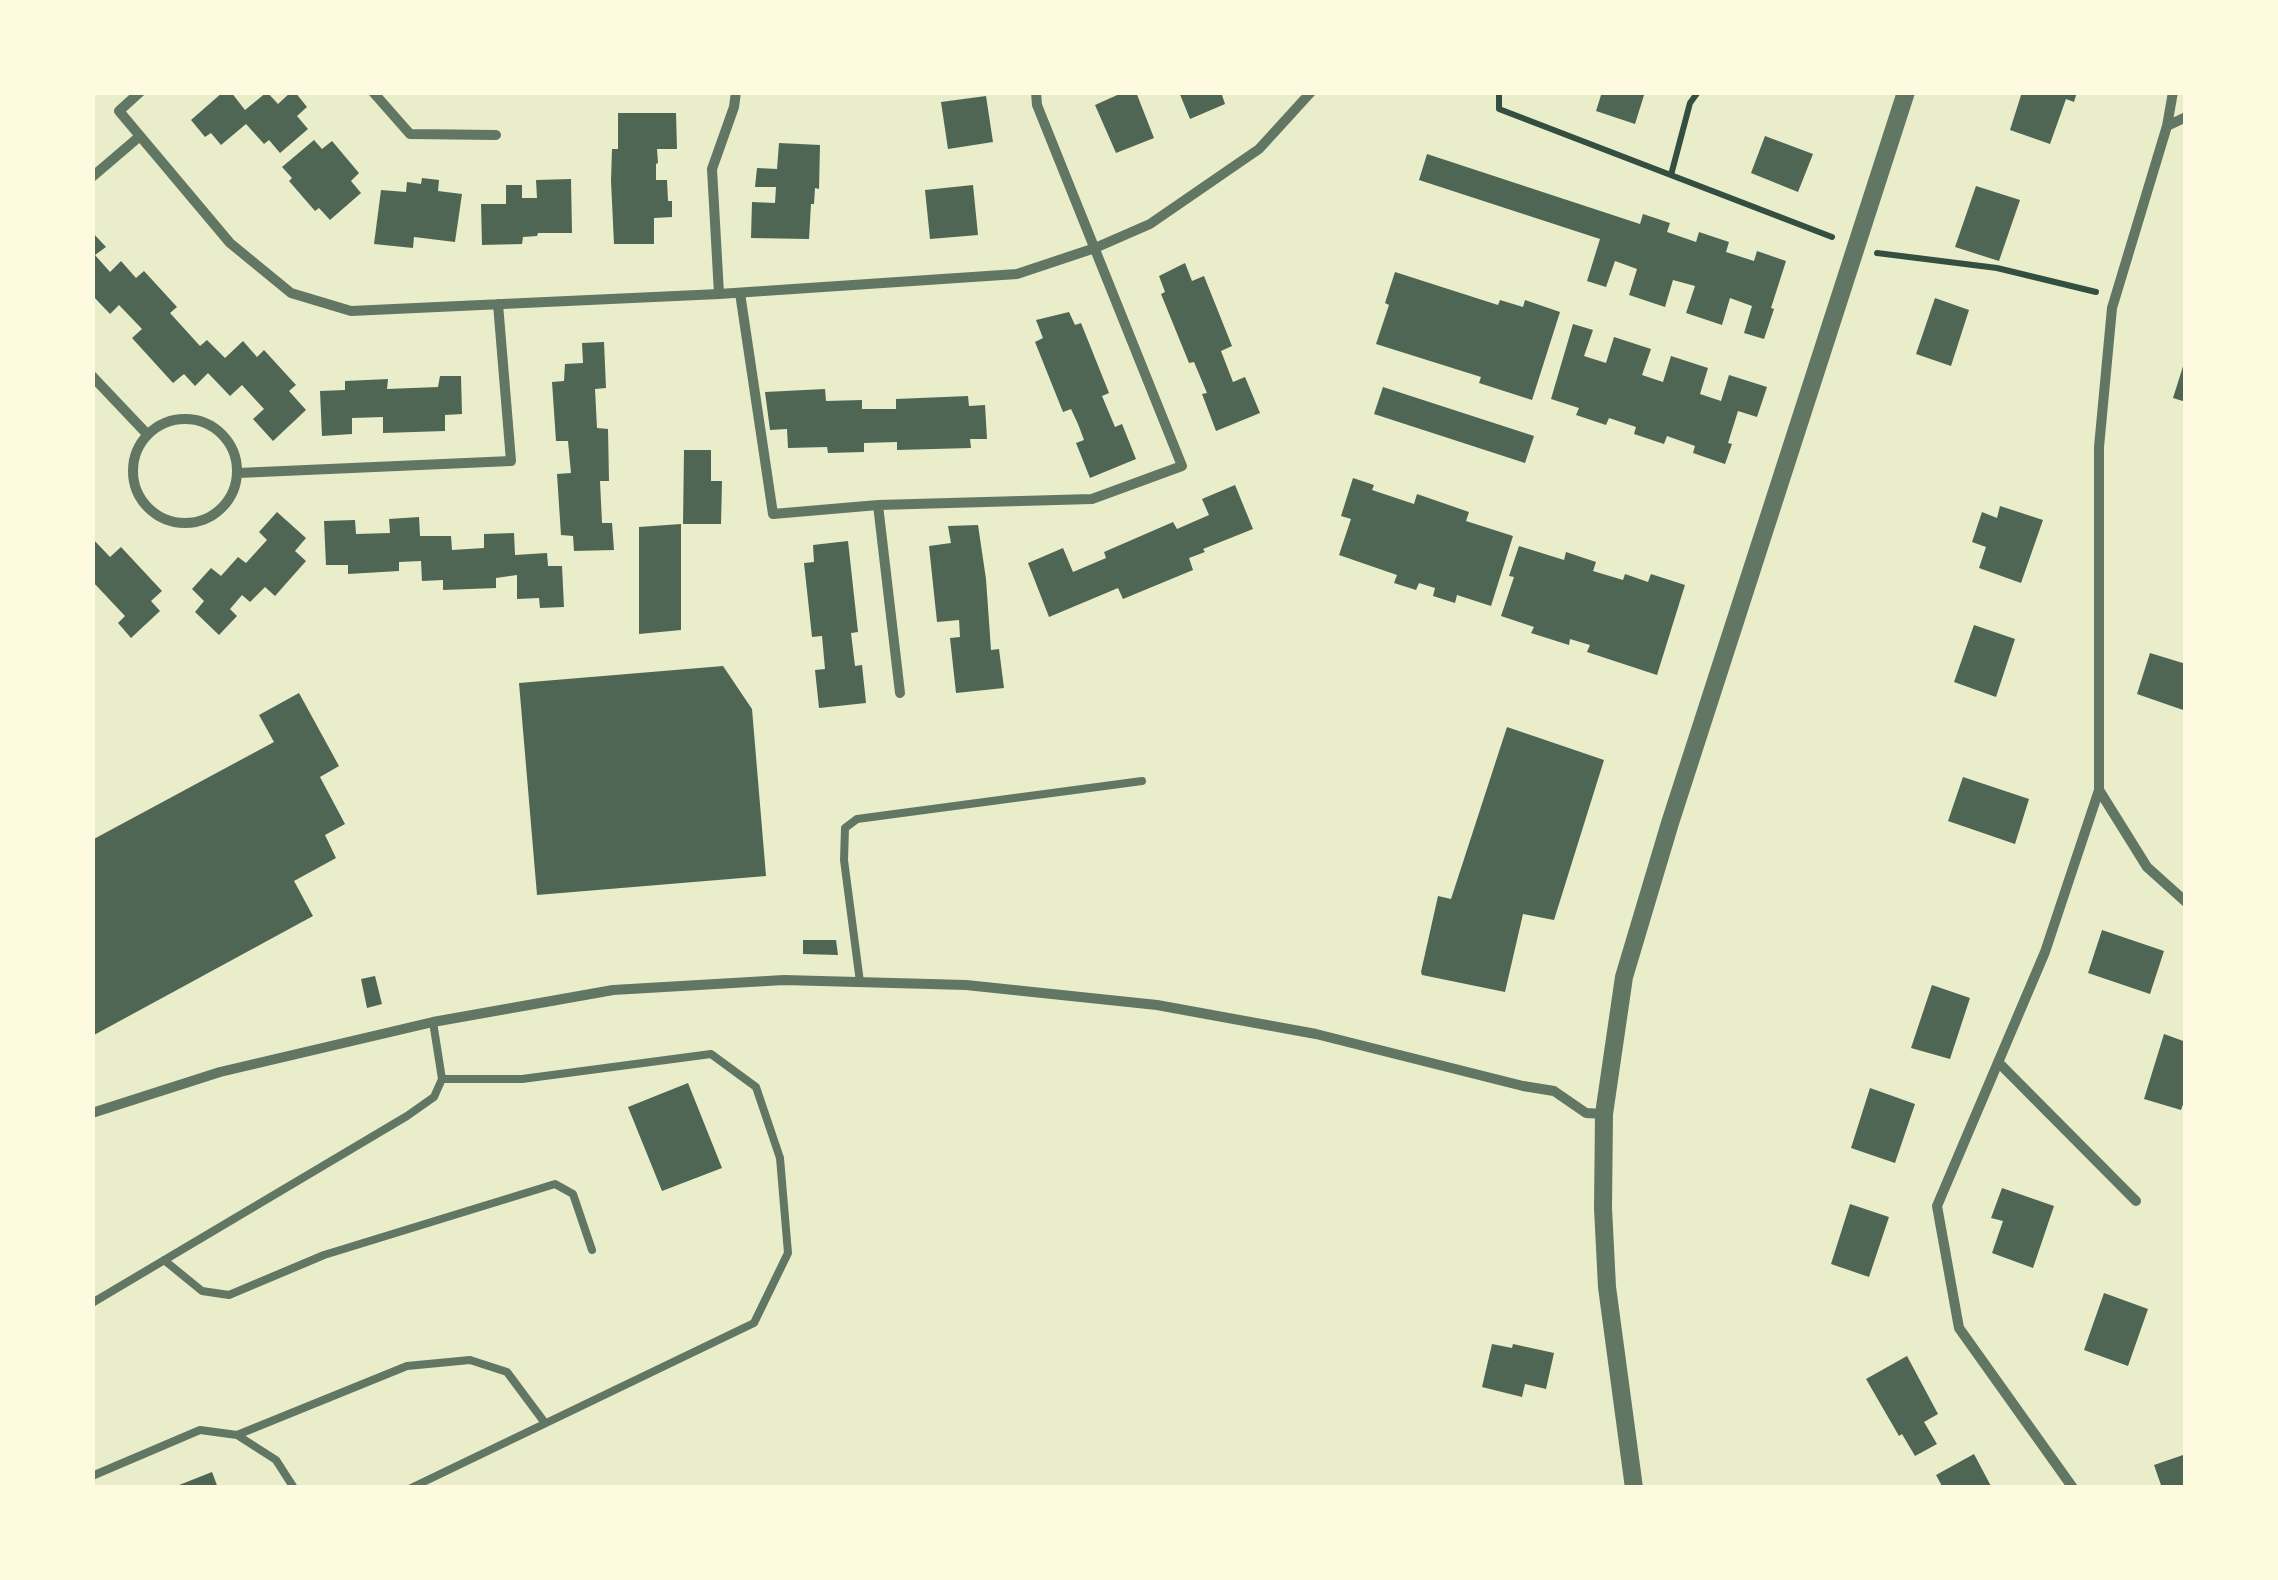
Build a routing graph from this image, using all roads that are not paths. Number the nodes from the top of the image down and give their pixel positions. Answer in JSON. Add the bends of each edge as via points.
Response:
{"nodes":[{"id":1,"x":140,"y":92,"type":"edge"},
{"id":2,"x":373,"y":92,"type":"edge"},
{"id":3,"x":736,"y":92,"type":"edge"},
{"id":4,"x":1036,"y":92,"type":"edge"},
{"id":5,"x":1311,"y":92,"type":"edge"},
{"id":6,"x":1906,"y":92,"type":"edge"},
{"id":7,"x":2173,"y":92,"type":"edge"},
{"id":8,"x":2186,"y":117,"type":"edge"},
{"id":9,"x":2167,"y":126,"type":"junction"},
{"id":10,"x":496,"y":135,"type":"dead end"},
{"id":11,"x":140,"y":136,"type":"junction"},
{"id":12,"x":92,"y":177,"type":"edge"},
{"id":13,"x":1095,"y":248,"type":"junction"},
{"id":14,"x":740,"y":293,"type":"junction"},
{"id":15,"x":719,"y":294,"type":"junction"},
{"id":16,"x":498,"y":304,"type":"junction"},
{"id":17,"x":92,"y":376,"type":"edge"},
{"id":18,"x":147,"y":434,"type":"junction"},
{"id":19,"x":238,"y":474,"type":"junction"},
{"id":20,"x":878,"y":505,"type":"junction"},
{"id":21,"x":900,"y":693,"type":"dead end"},
{"id":22,"x":1142,"y":780,"type":"dead end"},
{"id":23,"x":2099,"y":790,"type":"junction"},
{"id":24,"x":2186,"y":902,"type":"edge"},
{"id":25,"x":860,"y":982,"type":"junction"},
{"id":26,"x":434,"y":1022,"type":"junction"},
{"id":27,"x":1998,"y":1062,"type":"junction"},
{"id":28,"x":442,"y":1079,"type":"junction"},
{"id":29,"x":92,"y":1113,"type":"edge"},
{"id":30,"x":1604,"y":1114,"type":"junction"},
{"id":31,"x":2136,"y":1201,"type":"dead end"},
{"id":32,"x":592,"y":1250,"type":"dead end"},
{"id":33,"x":164,"y":1260,"type":"junction"},
{"id":34,"x":92,"y":1303,"type":"edge"},
{"id":35,"x":545,"y":1424,"type":"junction"},
{"id":36,"x":237,"y":1435,"type":"junction"},
{"id":37,"x":92,"y":1476,"type":"edge"},
{"id":38,"x":294,"y":1488,"type":"edge"},
{"id":39,"x":411,"y":1488,"type":"edge"},
{"id":40,"x":1634,"y":1488,"type":"edge"},
{"id":41,"x":2073,"y":1488,"type":"edge"}],
"edges":[{"from":1,"to":11,"type":"street","via":[[119,111]]},
{"from":2,"to":10,"type":"street","via":[[410,134]]},
{"from":3,"to":15,"type":"street","via":[[712,169]]},
{"from":4,"to":13,"type":"street"},
{"from":5,"to":13,"type":"street","via":[[1259,148],[1150,224]]},
{"from":6,"to":30,"type":"street","via":[[1624,978]]},
{"from":7,"to":9,"type":"street"},
{"from":8,"to":9,"type":"street"},
{"from":9,"to":23,"type":"street","via":[[2112,308],[2100,447]]},
{"from":11,"to":12,"type":"street"},
{"from":11,"to":16,"type":"street","via":[[230,243],[291,293],[352,310]]},
{"from":13,"to":14,"type":"street","via":[[1017,274]]},
{"from":13,"to":20,"type":"street","via":[[1182,466],[1092,499]]},
{"from":14,"to":15,"type":"street"},
{"from":14,"to":20,"type":"street","via":[[772,514]]},
{"from":15,"to":16,"type":"street"},
{"from":16,"to":19,"type":"street","via":[[511,461]]},
{"from":17,"to":18,"type":"street"},
{"from":18,"to":19,"type":"street","via":[[179,418],[214,427],[227,439]]},
{"from":18,"to":19,"type":"street","via":[[132,464],[133,481],[139,498],[164,520],[197,523],[213,516],[226,505]]},
{"from":20,"to":21,"type":"street"},
{"from":22,"to":25,"type":"lane","via":[[858,820],[845,828]]},
{"from":23,"to":24,"type":"street","via":[[2148,867]]},
{"from":23,"to":27,"type":"street","via":[[2045,952]]},
{"from":25,"to":26,"type":"street","via":[[613,990]]},
{"from":25,"to":30,"type":"street","via":[[1074,995],[1218,1015],[1554,1091],[1586,1113]]},
{"from":26,"to":28,"type":"lane"},
{"from":26,"to":29,"type":"street","via":[[220,1072]]},
{"from":27,"to":31,"type":"street"},
{"from":27,"to":41,"type":"street","via":[[1937,1206],[1959,1328]]},
{"from":28,"to":33,"type":"lane","via":[[434,1096],[407,1116]]},
{"from":28,"to":35,"type":"lane","via":[[522,1078],[712,1054],[756,1087],[780,1158],[788,1253],[754,1323]]},
{"from":30,"to":40,"type":"street","via":[[1605,1253]]},
{"from":32,"to":33,"type":"lane","via":[[573,1194],[555,1184],[324,1254],[230,1295],[202,1292]]},
{"from":33,"to":34,"type":"lane"},
{"from":35,"to":36,"type":"lane","via":[[506,1372],[470,1360],[407,1366]]},
{"from":35,"to":39,"type":"lane"},
{"from":36,"to":37,"type":"lane","via":[[200,1430]]},
{"from":36,"to":38,"type":"lane","via":[[276,1460]]}]}
